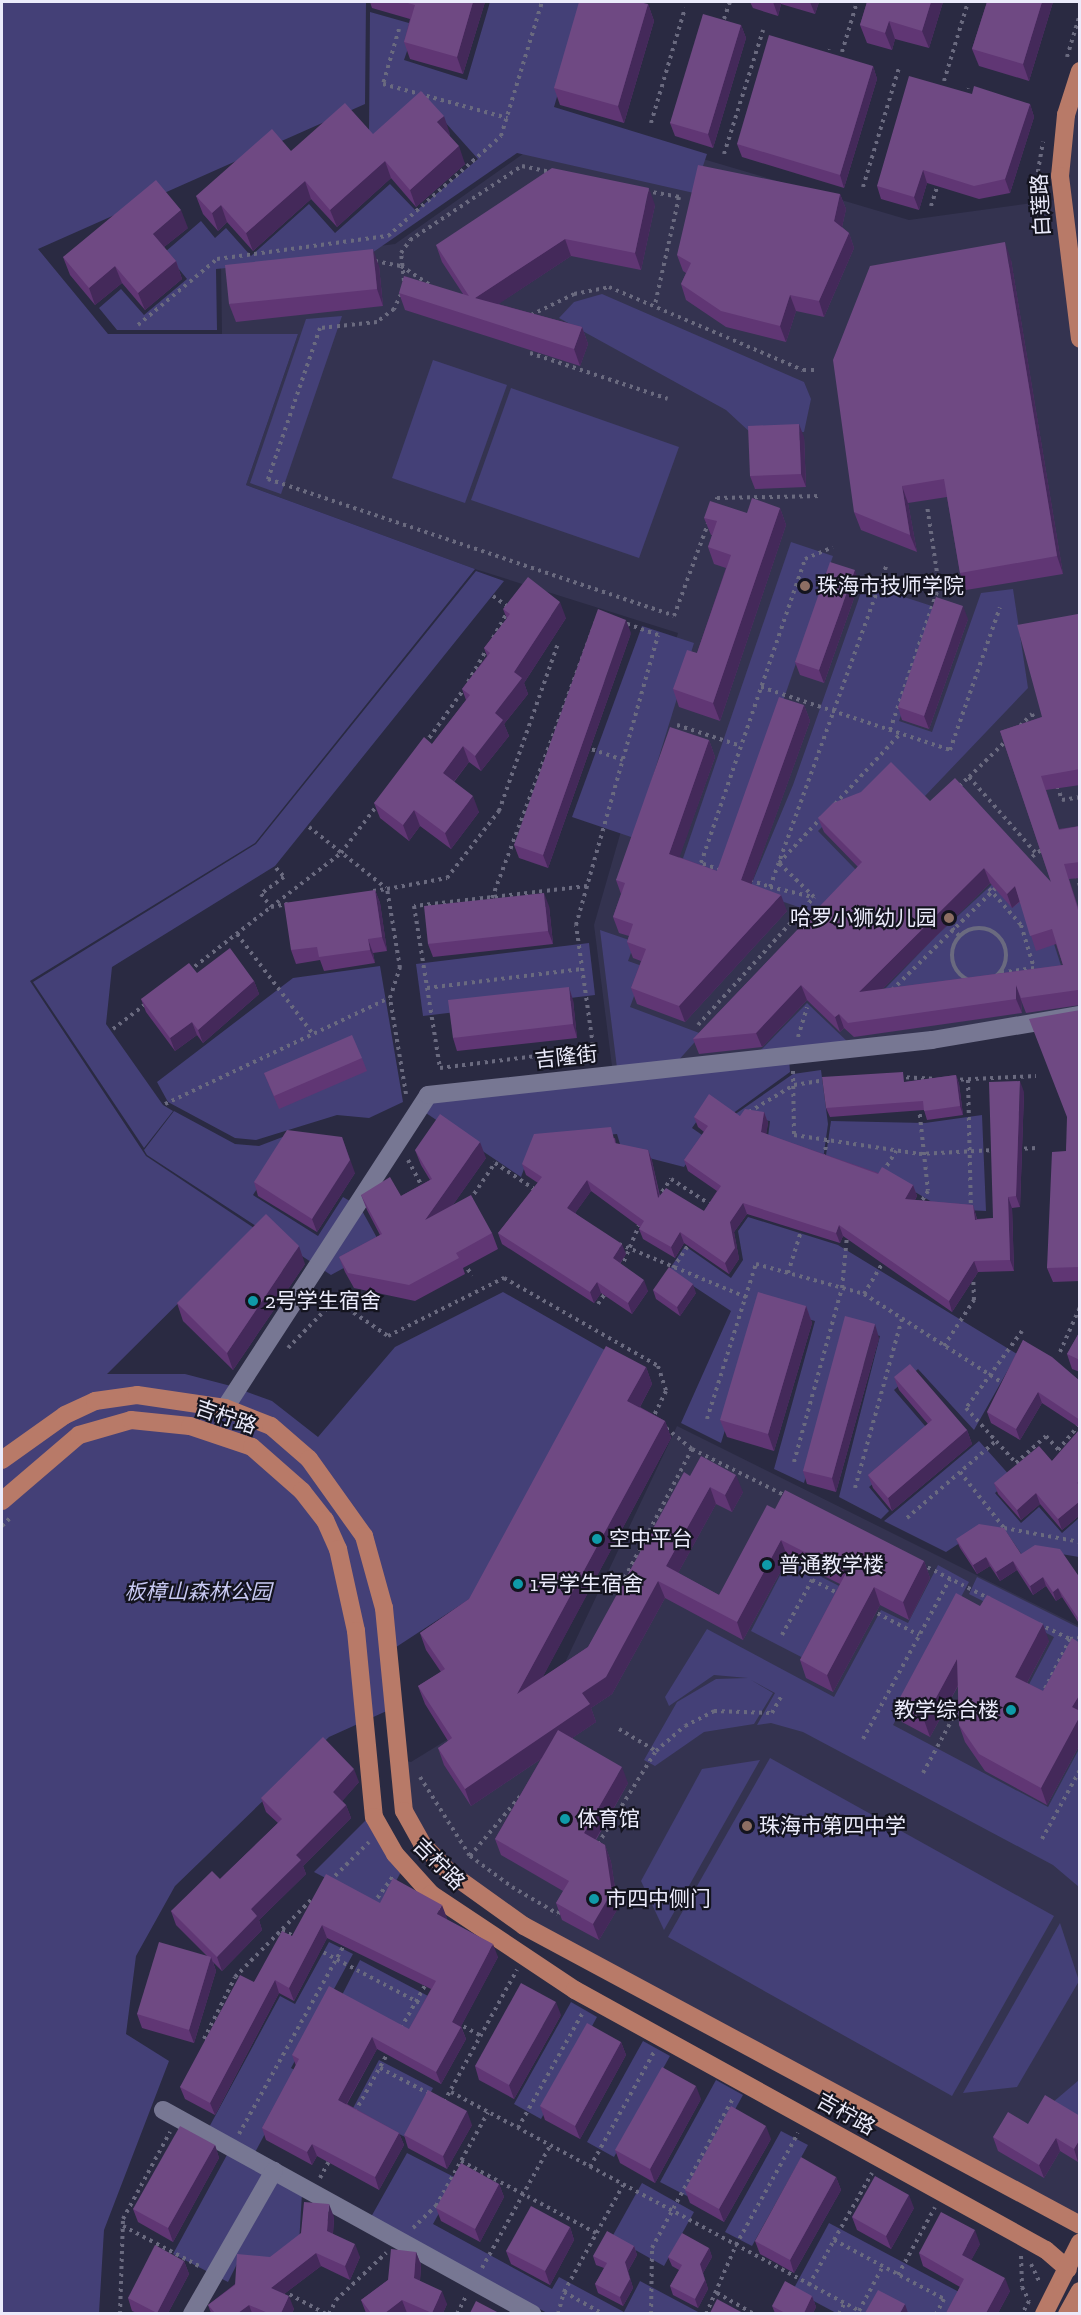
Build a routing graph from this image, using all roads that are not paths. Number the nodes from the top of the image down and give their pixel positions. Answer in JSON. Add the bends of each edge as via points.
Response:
{"nodes":[{"id":1,"x":1080,"y":71,"type":"edge"},
{"id":2,"x":1080,"y":339,"type":"edge"},
{"id":3,"x":1080,"y":1015,"type":"edge"},
{"id":4,"x":225,"y":1408,"type":"junction"},
{"id":5,"x":2,"y":1460,"type":"edge"},
{"id":6,"x":2,"y":1501,"type":"edge"},
{"id":7,"x":170,"y":2114,"type":"road end"},
{"id":8,"x":274,"y":2171,"type":"junction"},
{"id":9,"x":1080,"y":2224,"type":"edge"},
{"id":10,"x":1080,"y":2242,"type":"edge"},
{"id":11,"x":1074,"y":2267,"type":"edge"},
{"id":12,"x":1080,"y":2291,"type":"edge"},
{"id":13,"x":192,"y":2313,"type":"edge"},
{"id":14,"x":532,"y":2313,"type":"edge"},
{"id":15,"x":1044,"y":2313,"type":"edge"},
{"id":16,"x":1067,"y":2313,"type":"edge"}],
"edges":[{"from":1,"to":2,"type":"main road","name":"白莲路","via":[[1066,115],[1060,176]]},
{"from":3,"to":4,"type":"lane","name":"吉隆街","via":[[932,1040],[428,1095]]},
{"from":4,"to":5,"type":"main road","name":"吉柠路","via":[[136,1395],[95,1401],[35,1432]]},
{"from":4,"to":9,"type":"main road","name":"吉柠路","via":[[271,1426],[309,1459],[364,1536],[384,1608],[404,1811],[422,1844],[450,1873],[524,1926]]},
{"from":6,"to":11,"type":"main road","name":"吉柠路","via":[[79,1435],[122,1422],[190,1426],[252,1447],[302,1491],[325,1520],[338,1549],[356,1631],[374,1817],[395,1854],[431,1894],[575,1990]]},
{"from":7,"to":8,"type":"lane"},
{"from":8,"to":13,"type":"lane"},
{"from":8,"to":14,"type":"lane"},
{"from":10,"to":11,"type":"main road"},
{"from":11,"to":15,"type":"main road"},
{"from":12,"to":16,"type":"main road"}]}
